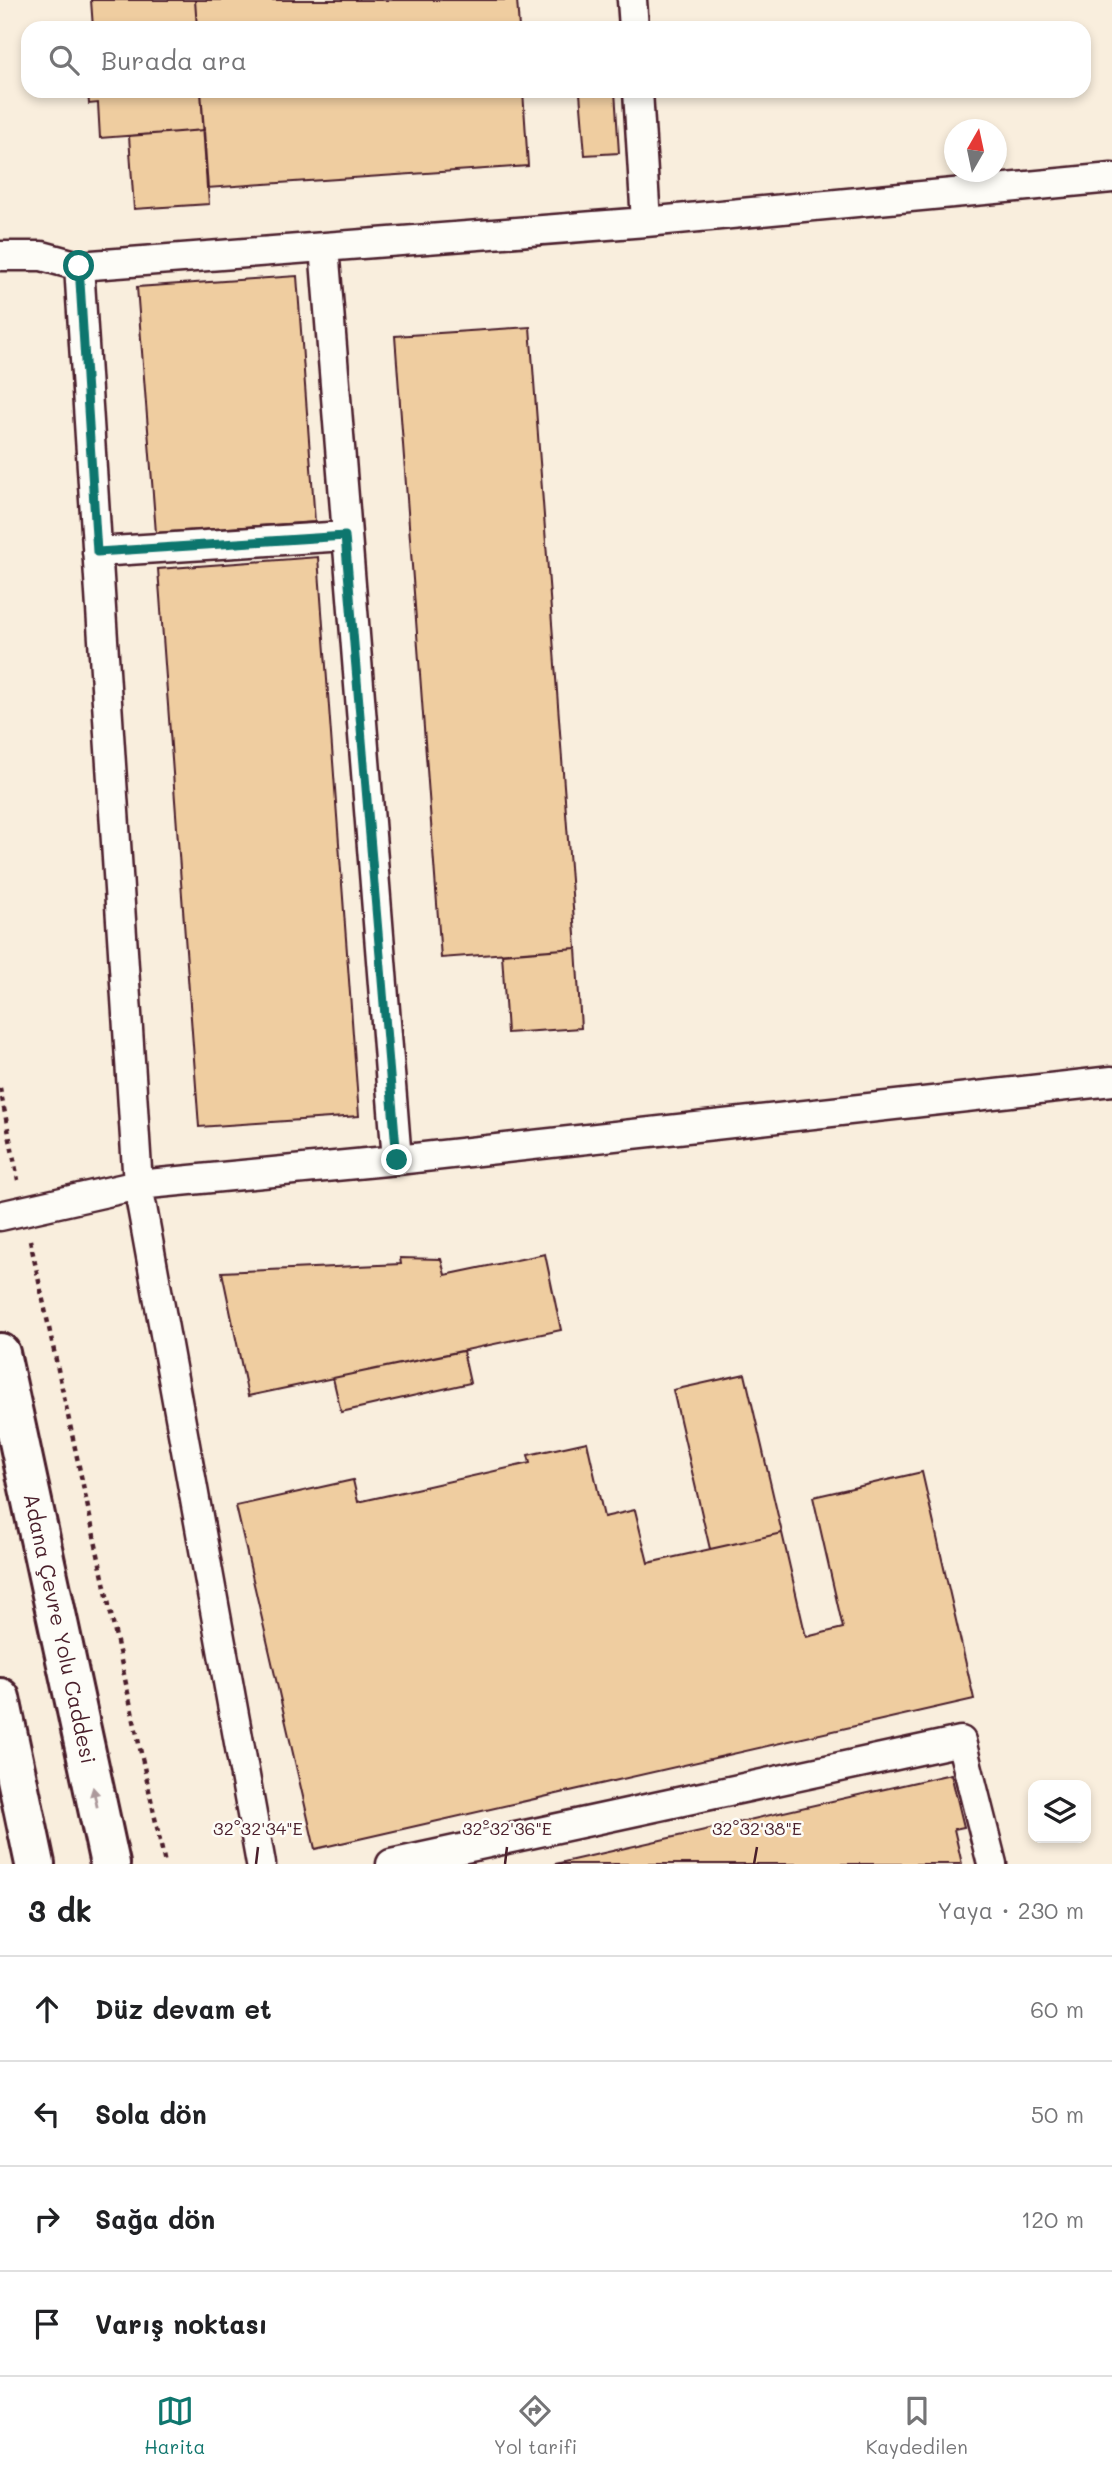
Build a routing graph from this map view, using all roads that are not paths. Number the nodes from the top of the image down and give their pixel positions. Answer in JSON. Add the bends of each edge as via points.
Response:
{"nodes":[{"id":1,"x":632,"y":0,"type":"edge"},
{"id":2,"x":634,"y":21,"type":"edge"},
{"id":3,"x":638,"y":98,"type":"edge"},
{"id":4,"x":1112,"y":178,"type":"edge"},
{"id":5,"x":646,"y":222,"type":"junction"},
{"id":6,"x":324,"y":247,"type":"junction"},
{"id":7,"x":0,"y":257,"type":"edge"},
{"id":8,"x":79,"y":266,"type":"junction"},
{"id":9,"x":345,"y":536,"type":"junction"},
{"id":10,"x":97,"y":552,"type":"junction"},
{"id":11,"x":1112,"y":1081,"type":"edge"},
{"id":12,"x":397,"y":1160,"type":"junction"},
{"id":13,"x":138,"y":1185,"type":"junction"},
{"id":14,"x":12,"y":1213,"type":"edge"},
{"id":15,"x":0,"y":1353,"type":"edge"},
{"id":16,"x":0,"y":1698,"type":"edge"},
{"id":17,"x":35,"y":1864,"type":"edge"},
{"id":18,"x":110,"y":1864,"type":"edge"},
{"id":19,"x":261,"y":1864,"type":"edge"},
{"id":20,"x":391,"y":1864,"type":"edge"},
{"id":21,"x":992,"y":1864,"type":"edge"}],
"edges":[{"from":1,"to":2,"type":"street"},
{"from":3,"to":5,"type":"street"},
{"from":4,"to":5,"type":"street"},
{"from":5,"to":6,"type":"street"},
{"from":6,"to":8,"type":"street"},
{"from":6,"to":9,"type":"street"},
{"from":7,"to":8,"type":"street","via":[[42,256]]},
{"from":8,"to":10,"type":"street"},
{"from":9,"to":10,"type":"street"},
{"from":9,"to":12,"type":"street"},
{"from":10,"to":13,"type":"street"},
{"from":11,"to":12,"type":"street"},
{"from":12,"to":13,"type":"street"},
{"from":13,"to":14,"type":"street"},
{"from":13,"to":19,"type":"street"},
{"from":18,"to":15,"type":"highway","name":"Adana Çevre Yolu Caddesi","one_way":true},
{"from":16,"to":17,"type":"highway"},
{"from":20,"to":21,"type":"street","via":[[961,1741]]}]}
